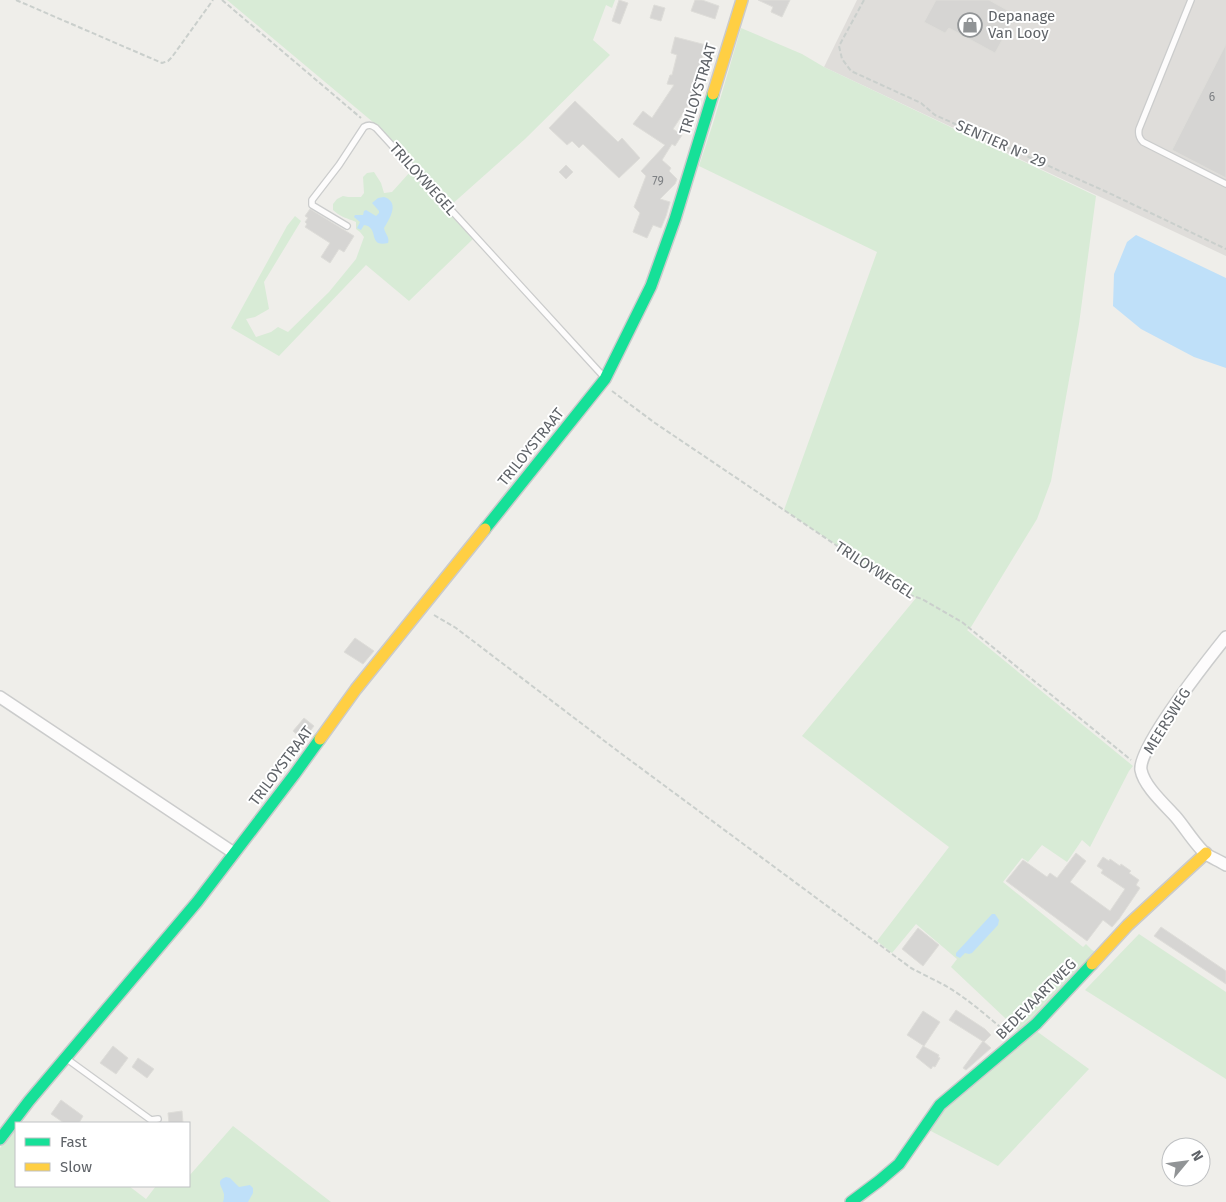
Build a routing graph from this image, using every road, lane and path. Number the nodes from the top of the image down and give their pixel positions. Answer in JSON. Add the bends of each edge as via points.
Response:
{"nodes":[{"id":1,"x":16,"y":0,"type":"edge"},
{"id":2,"x":212,"y":0,"type":"edge"},
{"id":3,"x":222,"y":0,"type":"edge"},
{"id":4,"x":742,"y":0,"type":"edge"},
{"id":5,"x":864,"y":0,"type":"edge"},
{"id":6,"x":1191,"y":0,"type":"edge"},
{"id":7,"x":367,"y":125,"type":"junction"},
{"id":8,"x":1226,"y":184,"type":"edge"},
{"id":9,"x":347,"y":226,"type":"dead end"},
{"id":10,"x":1226,"y":249,"type":"edge"},
{"id":11,"x":603,"y":381,"type":"junction"},
{"id":12,"x":421,"y":608,"type":"junction"},
{"id":13,"x":1226,"y":637,"type":"edge"},
{"id":14,"x":0,"y":696,"type":"edge"},
{"id":15,"x":1140,"y":768,"type":"junction"},
{"id":16,"x":234,"y":853,"type":"junction"},
{"id":17,"x":1206,"y":854,"type":"junction"},
{"id":18,"x":1226,"y":865,"type":"edge"},
{"id":19,"x":1018,"y":1040,"type":"junction"},
{"id":20,"x":65,"y":1058,"type":"junction"},
{"id":21,"x":158,"y":1119,"type":"dead end"},
{"id":22,"x":0,"y":1139,"type":"edge"},
{"id":23,"x":851,"y":1202,"type":"edge"}],
"edges":[{"from":1,"to":2,"type":"path","via":[[162,63],[172,57]]},
{"from":3,"to":7,"type":"path"},
{"from":4,"to":11,"type":"street","name":"TRILOYSTRAAT","via":[[675,219],[651,286]]},
{"from":5,"to":10,"type":"path","name":"SENTIER N° 29","via":[[839,46],[842,59],[851,71],[921,103],[934,114]]},
{"from":6,"to":8,"type":"lane","via":[[1138,134],[1143,142]]},
{"from":7,"to":9,"type":"lane","via":[[312,200],[312,205]]},
{"from":7,"to":11,"type":"lane","name":"TRILOYWEGEL","via":[[376,128]]},
{"from":11,"to":12,"type":"street","name":"TRILOYSTRAAT"},
{"from":11,"to":15,"type":"path","name":"TRILOYWEGEL","via":[[655,423],[910,595],[962,622]]},
{"from":12,"to":16,"type":"street","name":"TRILOYSTRAAT","via":[[356,689]]},
{"from":12,"to":19,"type":"path","via":[[456,628],[894,956],[947,986]]},
{"from":13,"to":15,"type":"street","name":"MEERSWEG","via":[[1201,667],[1159,729]]},
{"from":14,"to":16,"type":"street"},
{"from":15,"to":17,"type":"street","name":"MEERSWEG","via":[[1148,785]]},
{"from":16,"to":20,"type":"street","name":"TRILOYSTRAAT","via":[[197,902]]},
{"from":17,"to":18,"type":"street"},
{"from":17,"to":19,"type":"street","name":"BEDEVAARTWEG","via":[[1128,925]]},
{"from":19,"to":23,"type":"street","name":"BEDEVAARTWEG","via":[[940,1105],[899,1164]]},
{"from":20,"to":21,"type":"lane","via":[[151,1120]]},
{"from":20,"to":22,"type":"street","name":"TRILOYSTRAAT"}]}
